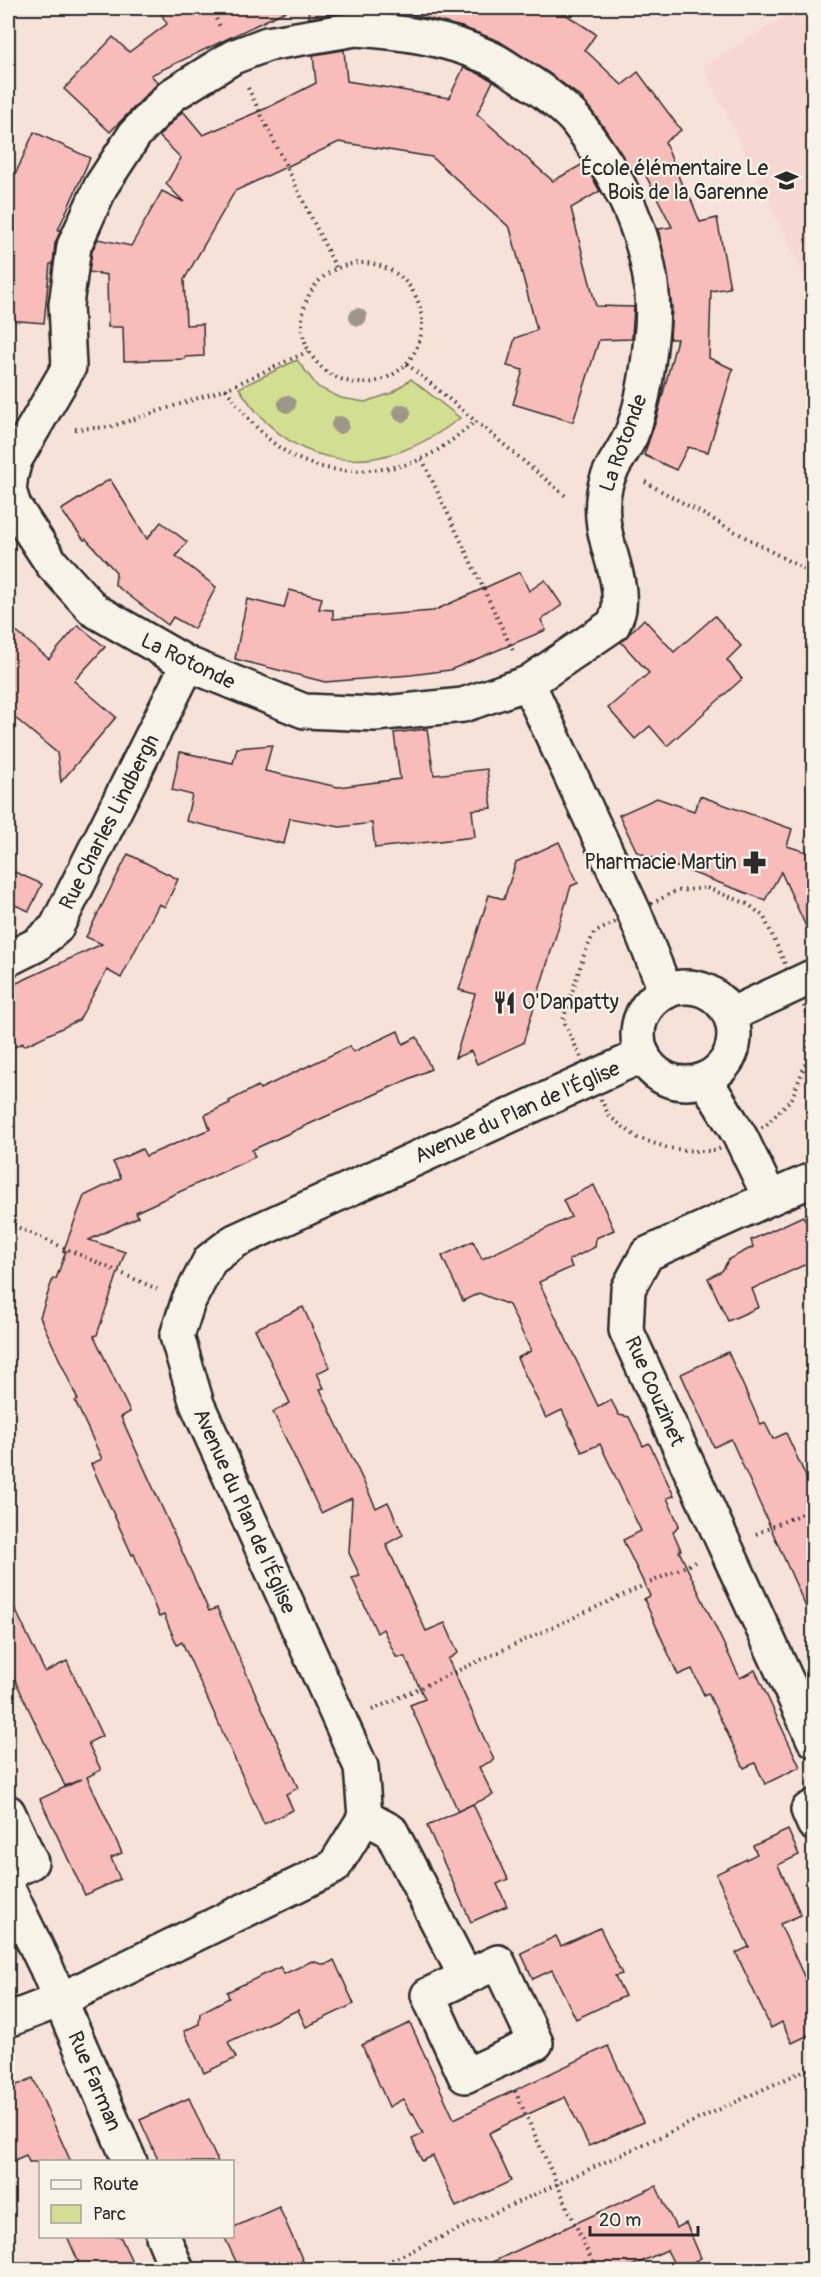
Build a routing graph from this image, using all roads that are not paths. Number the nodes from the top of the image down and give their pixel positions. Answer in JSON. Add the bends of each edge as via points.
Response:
{"nodes":[{"id":1,"x":188,"y":664,"type":"junction"},
{"id":2,"x":528,"y":683,"type":"junction"},
{"id":3,"x":8,"y":959,"type":"edge"},
{"id":4,"x":813,"y":976,"type":"edge"},
{"id":5,"x":666,"y":992,"type":"junction"},
{"id":6,"x":730,"y":1015,"type":"junction"},
{"id":7,"x":643,"y":1055,"type":"junction"},
{"id":8,"x":705,"y":1079,"type":"junction"},
{"id":9,"x":813,"y":1179,"type":"edge"},
{"id":10,"x":770,"y":1198,"type":"junction"},
{"id":11,"x":813,"y":1740,"type":"edge"},
{"id":12,"x":813,"y":1807,"type":"edge"},
{"id":13,"x":8,"y":1812,"type":"edge"},
{"id":14,"x":365,"y":1817,"type":"junction"},
{"id":15,"x":813,"y":1824,"type":"edge"},
{"id":16,"x":8,"y":1873,"type":"edge"},
{"id":17,"x":8,"y":1889,"type":"edge"},
{"id":18,"x":466,"y":1977,"type":"junction"},
{"id":19,"x":60,"y":2000,"type":"junction"},
{"id":20,"x":8,"y":2020,"type":"edge"},
{"id":21,"x":129,"y":2160,"type":"edge"},
{"id":22,"x":164,"y":2238,"type":"edge"},
{"id":23,"x":177,"y":2270,"type":"edge"}],
"edges":[{"from":1,"to":2,"type":"street","name":"La Rotonde","via":[[304,711],[375,714],[463,705]]},
{"from":1,"to":2,"type":"street","name":"La Rotonde","via":[[94,610],[52,564],[14,506],[9,490],[11,475],[15,460],[69,367],[66,305],[74,246],[101,186],[135,134],[172,95],[233,57],[267,44],[356,29],[402,32],[446,41],[490,58],[536,86],[574,118],[608,164],[641,238],[652,286],[652,335],[631,435],[606,480],[601,508],[618,585],[619,609],[613,625]]},
{"from":1,"to":3,"type":"street","name":"Rue Charles Lindbergh","via":[[56,928],[36,945]]},
{"from":2,"to":5,"type":"street","via":[[634,912]]},
{"from":4,"to":6,"type":"street"},
{"from":5,"to":6,"type":"street","via":[[680,987],[710,993]]},
{"from":5,"to":7,"type":"street","via":[[653,1000],[639,1026]]},
{"from":6,"to":8,"type":"street","via":[[734,1030],[728,1060]]},
{"from":7,"to":8,"type":"street","via":[[656,1072],[676,1082]]},
{"from":7,"to":14,"type":"street","name":"Avenue du Plan de l'Église","via":[[235,1241],[210,1260],[188,1302],[177,1336],[197,1404],[361,1767]]},
{"from":8,"to":10,"type":"street","via":[[741,1138]]},
{"from":9,"to":10,"type":"street","name":"Rue Couzinet"},
{"from":10,"to":11,"type":"street","name":"Rue Couzinet","via":[[647,1254],[628,1289],[626,1330]]},
{"from":12,"to":15,"type":"street","via":[[808,1810]]},
{"from":13,"to":16,"type":"street","via":[[31,1862]]},
{"from":14,"to":18,"type":"street","via":[[391,1831]]},
{"from":14,"to":19,"type":"street","via":[[334,1867]]},
{"from":17,"to":19,"type":"street"},
{"from":18,"to":18,"type":"street","via":[[498,1962],[536,2043],[465,2076],[428,1995]]},
{"from":19,"to":20,"type":"street"},
{"from":19,"to":21,"type":"street","name":"Rue Farman"},
{"from":22,"to":23,"type":"street"}]}
